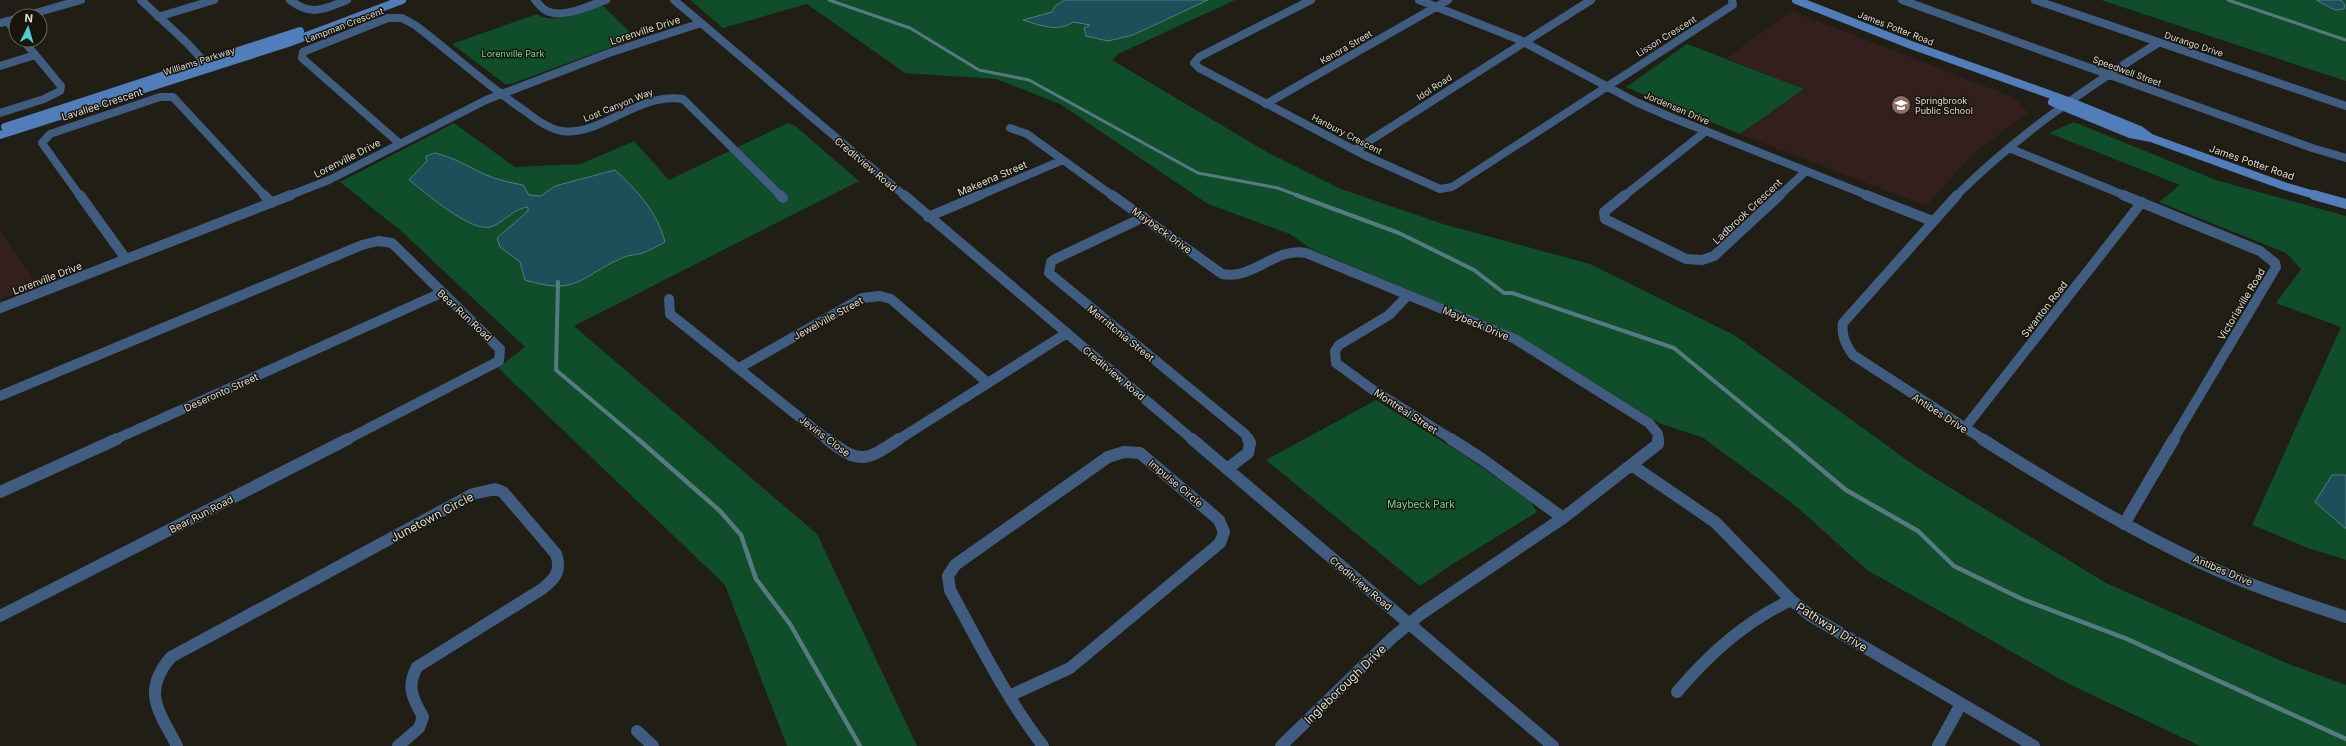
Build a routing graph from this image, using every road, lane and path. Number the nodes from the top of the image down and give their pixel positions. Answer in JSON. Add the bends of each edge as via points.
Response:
{"nodes":[{"id":1,"x":81,"y":0,"type":"edge"},
{"id":2,"x":141,"y":0,"type":"edge"},
{"id":3,"x":214,"y":0,"type":"edge"},
{"id":4,"x":290,"y":0,"type":"edge"},
{"id":5,"x":347,"y":0,"type":"edge"},
{"id":6,"x":384,"y":0,"type":"edge"},
{"id":7,"x":402,"y":0,"type":"edge"},
{"id":8,"x":535,"y":0,"type":"edge"},
{"id":9,"x":606,"y":0,"type":"edge"},
{"id":10,"x":674,"y":0,"type":"edge"},
{"id":11,"x":1312,"y":0,"type":"edge"},
{"id":12,"x":1419,"y":0,"type":"edge"},
{"id":13,"x":1448,"y":0,"type":"edge"},
{"id":14,"x":1591,"y":0,"type":"edge"},
{"id":15,"x":1732,"y":0,"type":"edge"},
{"id":16,"x":1796,"y":0,"type":"edge"},
{"id":17,"x":1902,"y":0,"type":"edge"},
{"id":18,"x":2035,"y":0,"type":"edge"},
{"id":19,"x":1436,"y":6,"type":"junction"},
{"id":20,"x":48,"y":9,"type":"edge"},
{"id":21,"x":158,"y":17,"type":"junction"},
{"id":22,"x":701,"y":23,"type":"junction"},
{"id":23,"x":1524,"y":42,"type":"junction"},
{"id":24,"x":2158,"y":43,"type":"junction"},
{"id":25,"x":29,"y":48,"type":"edge"},
{"id":26,"x":35,"y":55,"type":"junction"},
{"id":27,"x":204,"y":62,"type":"junction"},
{"id":28,"x":0,"y":66,"type":"edge"},
{"id":29,"x":210,"y":68,"type":"junction"},
{"id":30,"x":2108,"y":74,"type":"junction"},
{"id":31,"x":1605,"y":86,"type":"junction"},
{"id":32,"x":502,"y":94,"type":"junction"},
{"id":33,"x":1266,"y":104,"type":"junction"},
{"id":34,"x":2068,"y":104,"type":"junction"},
{"id":35,"x":2346,"y":106,"type":"edge"},
{"id":36,"x":0,"y":113,"type":"edge"},
{"id":37,"x":0,"y":128,"type":"edge"},
{"id":38,"x":1010,"y":128,"type":"dead end"},
{"id":39,"x":1706,"y":131,"type":"junction"},
{"id":40,"x":0,"y":135,"type":"edge"},
{"id":41,"x":399,"y":143,"type":"junction"},
{"id":42,"x":2009,"y":148,"type":"junction"},
{"id":43,"x":1355,"y":150,"type":"junction"},
{"id":44,"x":2346,"y":158,"type":"edge"},
{"id":45,"x":1063,"y":160,"type":"junction"},
{"id":46,"x":1806,"y":171,"type":"junction"},
{"id":47,"x":783,"y":198,"type":"dead end"},
{"id":48,"x":2142,"y":202,"type":"junction"},
{"id":49,"x":272,"y":203,"type":"junction"},
{"id":50,"x":2346,"y":204,"type":"edge"},
{"id":51,"x":928,"y":217,"type":"junction"},
{"id":52,"x":1144,"y":217,"type":"junction"},
{"id":53,"x":1932,"y":221,"type":"junction"},
{"id":54,"x":126,"y":259,"type":"junction"},
{"id":55,"x":441,"y":292,"type":"junction"},
{"id":56,"x":1408,"y":295,"type":"junction"},
{"id":57,"x":669,"y":299,"type":"dead end"},
{"id":58,"x":0,"y":308,"type":"edge"},
{"id":59,"x":1067,"y":333,"type":"junction"},
{"id":60,"x":739,"y":368,"type":"junction"},
{"id":61,"x":988,"y":383,"type":"junction"},
{"id":62,"x":0,"y":396,"type":"edge"},
{"id":63,"x":1964,"y":429,"type":"junction"},
{"id":64,"x":1633,"y":466,"type":"junction"},
{"id":65,"x":1227,"y":469,"type":"junction"},
{"id":66,"x":0,"y":492,"type":"edge"},
{"id":67,"x":1563,"y":518,"type":"junction"},
{"id":68,"x":2124,"y":524,"type":"junction"},
{"id":69,"x":1791,"y":600,"type":"junction"},
{"id":70,"x":0,"y":616,"type":"edge"},
{"id":71,"x":2346,"y":617,"type":"edge"},
{"id":72,"x":1410,"y":624,"type":"junction"},
{"id":73,"x":1677,"y":692,"type":"dead end"},
{"id":74,"x":1009,"y":696,"type":"junction"},
{"id":75,"x":1961,"y":704,"type":"junction"},
{"id":76,"x":637,"y":731,"type":"dead end"},
{"id":77,"x":177,"y":746,"type":"edge"},
{"id":78,"x":398,"y":746,"type":"edge"},
{"id":79,"x":653,"y":746,"type":"edge"},
{"id":80,"x":1043,"y":746,"type":"edge"},
{"id":81,"x":1281,"y":746,"type":"edge"},
{"id":82,"x":1553,"y":746,"type":"edge"},
{"id":83,"x":1938,"y":746,"type":"edge"},
{"id":84,"x":2034,"y":746,"type":"edge"}],
"edges":[{"from":1,"to":20,"type":"street"},
{"from":2,"to":21,"type":"street"},
{"from":3,"to":21,"type":"street"},
{"from":4,"to":5,"type":"street","via":[[306,11],[318,10]]},
{"from":6,"to":27,"type":"main road","name":"Williams Parkway","via":[[293,34]]},
{"from":7,"to":29,"type":"main road","name":"Williams Parkway","via":[[288,43]]},
{"from":8,"to":9,"type":"street","via":[[552,13]]},
{"from":10,"to":22,"type":"street","name":"Creditview Road"},
{"from":11,"to":33,"type":"street","name":"Hanbury Crescent","via":[[1199,57],[1194,63]]},
{"from":12,"to":19,"type":"street","name":"Jordensen Drive"},
{"from":13,"to":19,"type":"street","name":"Kenora Street"},
{"from":14,"to":23,"type":"street"},
{"from":15,"to":31,"type":"street","name":"Lisson Crescent","via":[[1733,5]]},
{"from":16,"to":34,"type":"main road","name":"James Potter Road","via":[[1988,73],[2003,76]]},
{"from":17,"to":30,"type":"street","name":"Speedwell Street"},
{"from":18,"to":24,"type":"street","name":"Durango Drive"},
{"from":19,"to":23,"type":"street","name":"Jordensen Drive"},
{"from":19,"to":33,"type":"street","name":"Kenora Street"},
{"from":21,"to":27,"type":"street"},
{"from":22,"to":32,"type":"street","name":"Lorenville Drive","via":[[609,53]]},
{"from":22,"to":51,"type":"street","name":"Creditview Road"},
{"from":23,"to":31,"type":"street","name":"Jordensen Drive"},
{"from":23,"to":43,"type":"street","name":"Idol Road"},
{"from":24,"to":30,"type":"street","name":"Antibes Drive"},
{"from":24,"to":35,"type":"street","name":"Durango Drive"},
{"from":25,"to":26,"type":"street"},
{"from":26,"to":28,"type":"street"},
{"from":26,"to":36,"type":"street","via":[[61,86],[60,91],[44,99]]},
{"from":27,"to":29,"type":"street"},
{"from":27,"to":37,"type":"main road","name":"Williams Parkway"},
{"from":29,"to":40,"type":"main road","name":"Williams Parkway"},
{"from":30,"to":34,"type":"street","name":"Antibes Drive"},
{"from":30,"to":44,"type":"street","name":"Speedwell Street"},
{"from":31,"to":39,"type":"street","name":"Jordensen Drive"},
{"from":31,"to":43,"type":"street","name":"Hanbury Crescent","via":[[1448,188],[1434,188]]},
{"from":32,"to":41,"type":"street","name":"Lorenville Drive"},
{"from":32,"to":41,"type":"street","name":"Lampman Crescent","via":[[407,20],[398,17],[313,46],[303,52],[302,58]]},
{"from":32,"to":47,"type":"street","name":"Lost Canyon Way","via":[[530,114],[557,129],[568,131],[584,129],[658,99],[678,98]]},
{"from":33,"to":43,"type":"street","name":"Hanbury Crescent"},
{"from":34,"to":42,"type":"street","name":"Antibes Drive"},
{"from":34,"to":50,"type":"main road","name":"James Potter Road","via":[[2130,134],[2151,138],[2284,186]]},
{"from":38,"to":45,"type":"street","name":"Maybeck Drive","via":[[1027,134]]},
{"from":39,"to":46,"type":"street","name":"Jordensen Drive"},
{"from":39,"to":46,"type":"street","name":"Ladbrook Crescent","via":[[1606,210],[1605,219],[1686,258],[1708,259]]},
{"from":41,"to":49,"type":"street","name":"Lorenville Drive","via":[[329,180]]},
{"from":42,"to":48,"type":"street","name":"Victoriaville Road"},
{"from":42,"to":53,"type":"street","name":"Antibes Drive"},
{"from":45,"to":51,"type":"street","name":"Makeena Street"},
{"from":45,"to":52,"type":"street","name":"Maybeck Drive"},
{"from":46,"to":53,"type":"street","name":"Jordensen Drive"},
{"from":48,"to":63,"type":"street","name":"Swanton Road"},
{"from":48,"to":68,"type":"street","name":"Victoriaville Road","via":[[2260,251],[2272,259],[2276,267]]},
{"from":49,"to":54,"type":"street","name":"Lorenville Drive"},
{"from":49,"to":54,"type":"street","name":"Lavallee Crescent","via":[[173,97],[160,97],[50,134],[42,143]]},
{"from":51,"to":59,"type":"street","name":"Creditview Road"},
{"from":52,"to":56,"type":"street","name":"Maybeck Drive","via":[[1226,275],[1243,274],[1283,254],[1299,252]]},
{"from":52,"to":65,"type":"street","name":"Merrittonia Street","via":[[1055,259],[1050,262],[1049,273],[1245,434],[1250,446],[1248,453]]},
{"from":53,"to":63,"type":"street","name":"Antibes Drive","via":[[1843,323],[1841,333],[1844,344],[1853,355]]},
{"from":54,"to":58,"type":"street","name":"Lorenville Drive"},
{"from":55,"to":62,"type":"street","name":"Bear Run Road","via":[[392,243],[370,242]]},
{"from":55,"to":66,"type":"street","name":"Deseronto Street"},
{"from":55,"to":70,"type":"street","name":"Bear Run Road","via":[[500,349],[501,357],[495,364]]},
{"from":56,"to":64,"type":"street","name":"Maybeck Drive","via":[[1515,339],[1649,423],[1658,434],[1658,444]]},
{"from":56,"to":67,"type":"street","name":"Montreal Street","via":[[1389,315],[1339,345],[1335,351],[1336,362],[1373,390],[1482,459]]},
{"from":57,"to":60,"type":"street","name":"Jevins Close","via":[[670,314]]},
{"from":59,"to":61,"type":"street","name":"Jevins Close"},
{"from":59,"to":65,"type":"street","name":"Creditview Road"},
{"from":60,"to":61,"type":"street","name":"Jewelville Street","via":[[862,298],[880,296],[891,299]]},
{"from":60,"to":61,"type":"street","name":"Jevins Close","via":[[844,453],[856,458],[873,456],[881,452]]},
{"from":63,"to":68,"type":"street","name":"Antibes Drive"},
{"from":64,"to":67,"type":"street","name":"Maybeck Drive"},
{"from":64,"to":69,"type":"street","name":"Pathway Drive","via":[[1715,522]]},
{"from":65,"to":72,"type":"street","name":"Creditview Road"},
{"from":67,"to":72,"type":"street","name":"Maybeck Drive","via":[[1446,596]]},
{"from":68,"to":71,"type":"street","name":"Antibes Drive","via":[[2203,564]]},
{"from":69,"to":73,"type":"street","via":[[1744,625],[1693,673]]},
{"from":69,"to":75,"type":"street","name":"Pathway Drive","via":[[1839,633]]},
{"from":72,"to":81,"type":"street","name":"Ingleborough Drive","via":[[1392,638]]},
{"from":72,"to":82,"type":"street","name":"Creditview Road"},
{"from":74,"to":74,"type":"street","name":"Impulse Circle","via":[[950,590],[950,570],[1108,456],[1124,452],[1140,453],[1219,520],[1224,532],[1220,543],[1070,668]]},
{"from":74,"to":80,"type":"street","name":"Impulse Circle"},
{"from":75,"to":83,"type":"street"},
{"from":75,"to":84,"type":"street","name":"Pathway Drive"},
{"from":76,"to":79,"type":"street"},
{"from":77,"to":78,"type":"street","name":"Junetown Circle","via":[[156,702],[153,687],[155,677],[171,657],[473,494],[495,489],[503,492],[556,554],[560,562],[559,570],[555,579],[542,589],[417,667],[409,684],[423,717],[419,728]]}]}
